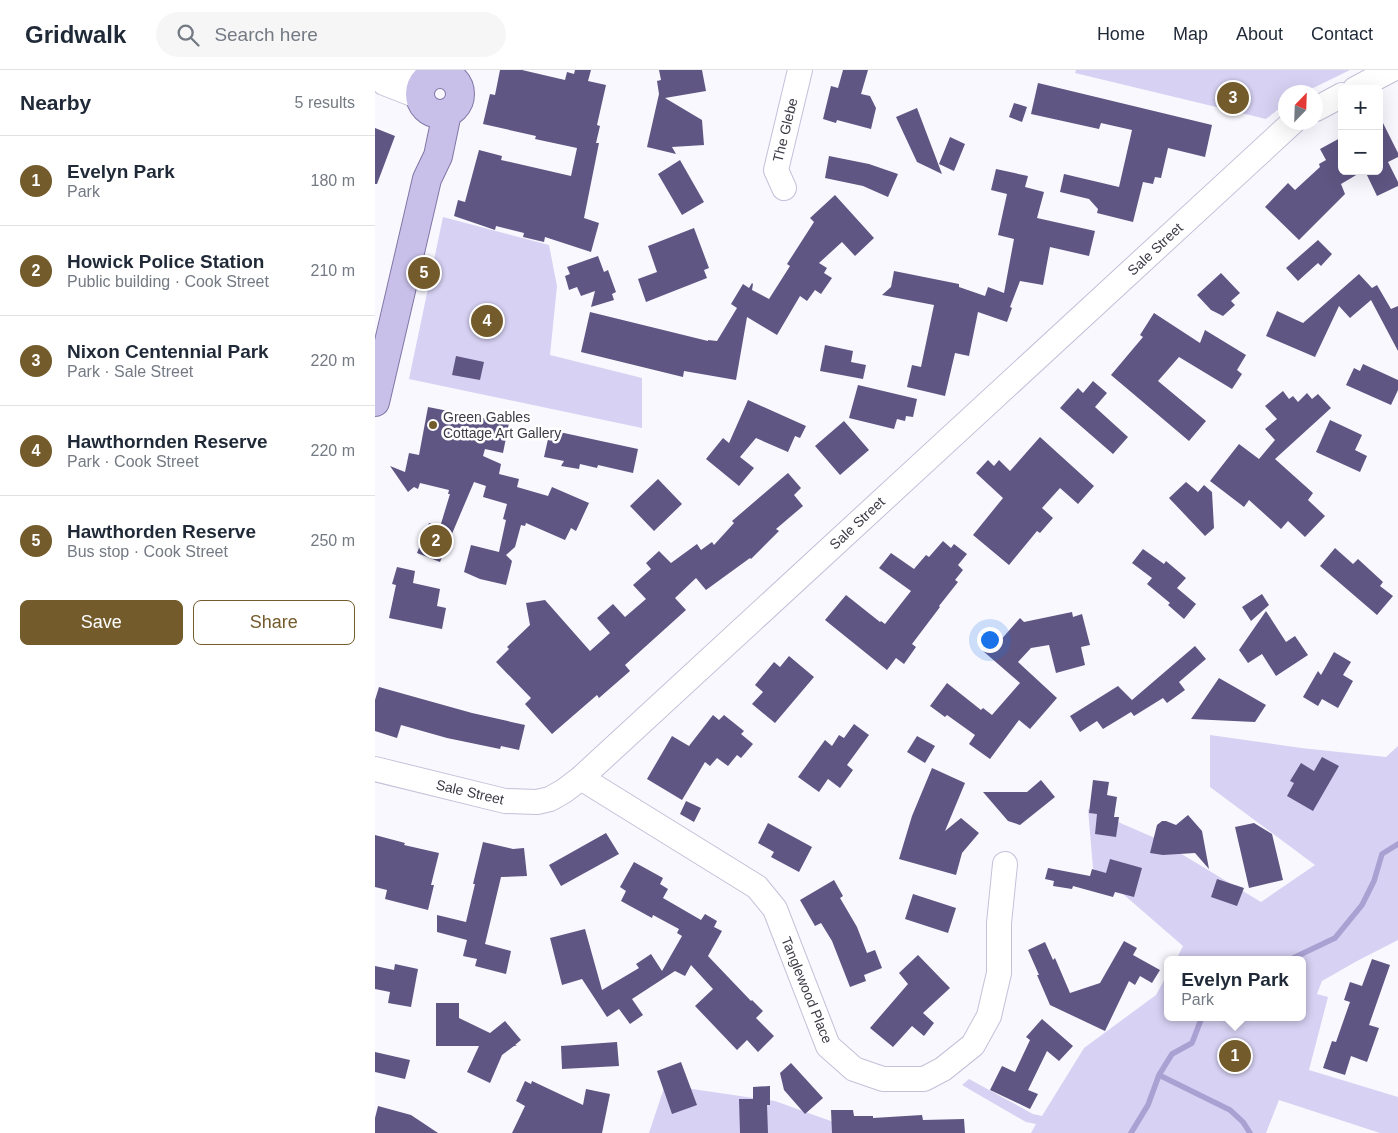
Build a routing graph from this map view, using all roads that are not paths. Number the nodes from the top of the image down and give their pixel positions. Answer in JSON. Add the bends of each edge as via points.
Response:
{"nodes":[{"id":1,"x":800,"y":70,"type":"edge"},
{"id":2,"x":1391,"y":70,"type":"edge"},
{"id":3,"x":375,"y":78,"type":"edge"},
{"id":4,"x":1363,"y":85,"type":"edge"},
{"id":5,"x":440,"y":87,"type":"edge"},
{"id":6,"x":1338,"y":98,"type":"edge"},
{"id":7,"x":1323,"y":105,"type":"edge"},
{"id":8,"x":1284,"y":130,"type":"edge"},
{"id":9,"x":784,"y":188,"type":"dead end"},
{"id":10,"x":375,"y":402,"type":"edge"},
{"id":11,"x":375,"y":769,"type":"edge"},
{"id":12,"x":581,"y":778,"type":"junction"},
{"id":13,"x":1005,"y":864,"type":"dead end"}],
"edges":[{"from":1,"to":9,"type":"street","name":"The Glebe","via":[[776,170]]},
{"from":2,"to":4,"type":"street"},
{"from":3,"to":5,"type":"street"},
{"from":5,"to":10,"type":"main road","via":[[425,153],[427,179]]},
{"from":6,"to":7,"type":"street"},
{"from":8,"to":12,"type":"street","name":"Sale Street"},
{"from":11,"to":12,"type":"street","name":"Sale Street","via":[[505,801],[550,799]]},
{"from":12,"to":13,"type":"street","name":"Tanglewood Place","via":[[757,888],[775,910],[828,1046],[854,1069],[883,1079],[924,1079],[943,1069],[973,1045],[989,1016],[999,973],[999,923]]}]}
